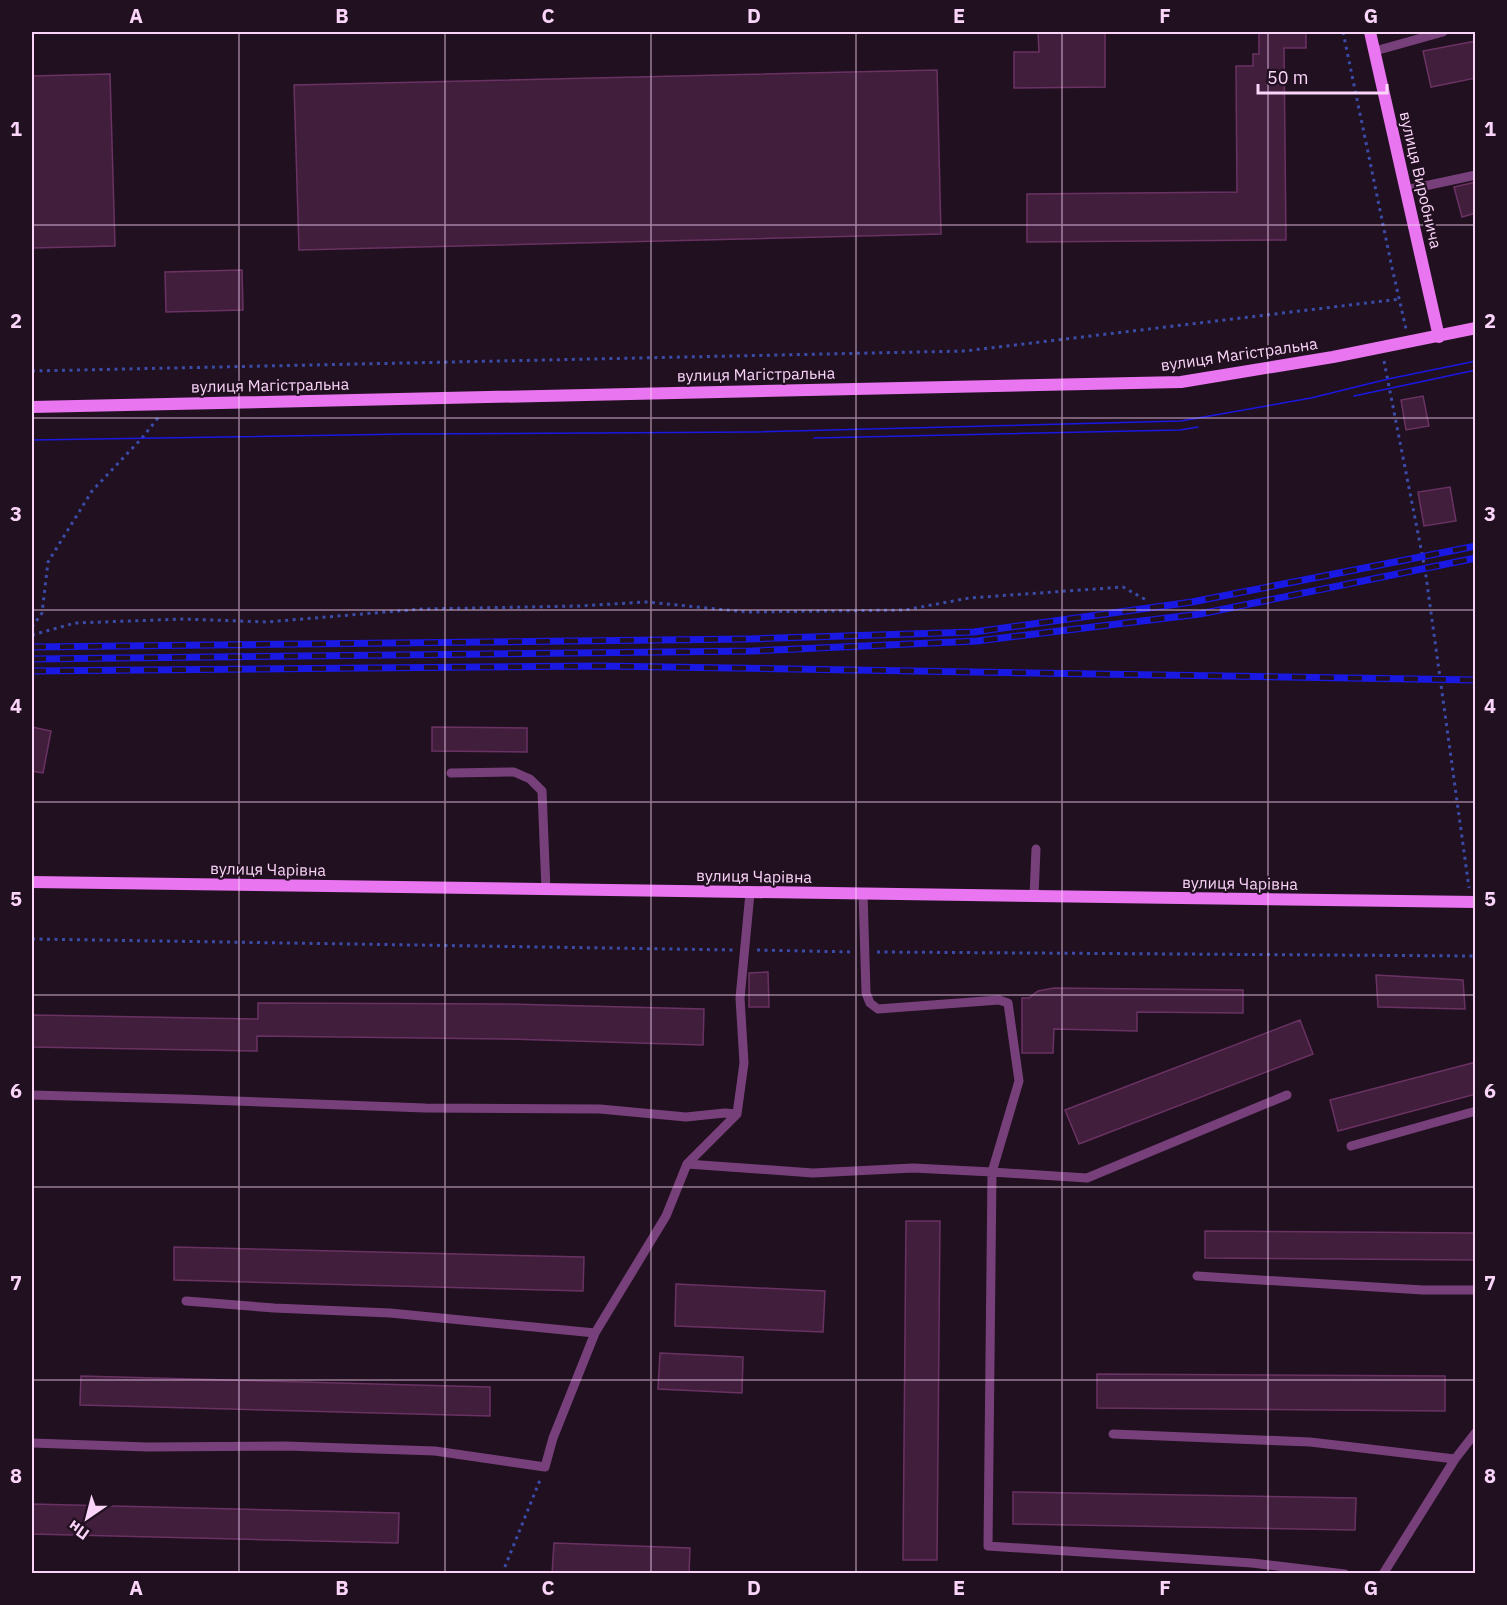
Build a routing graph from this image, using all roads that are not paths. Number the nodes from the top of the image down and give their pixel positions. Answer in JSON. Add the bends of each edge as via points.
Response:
{"nodes":[{"id":1,"x":1370,"y":32,"type":"edge"},
{"id":2,"x":1443,"y":32,"type":"edge"},
{"id":3,"x":1374,"y":51,"type":"junction"},
{"id":4,"x":1476,"y":175,"type":"edge"},
{"id":5,"x":1406,"y":190,"type":"junction"},
{"id":6,"x":1476,"y":328,"type":"edge"},
{"id":7,"x":1439,"y":337,"type":"junction"},
{"id":8,"x":32,"y":407,"type":"edge"},
{"id":9,"x":451,"y":773,"type":"dead end"},
{"id":10,"x":1036,"y":849,"type":"dead end"},
{"id":11,"x":32,"y":882,"type":"edge"},
{"id":12,"x":546,"y":890,"type":"junction"},
{"id":13,"x":750,"y":893,"type":"junction"},
{"id":14,"x":863,"y":893,"type":"junction"},
{"id":15,"x":1034,"y":896,"type":"junction"},
{"id":16,"x":1473,"y":902,"type":"edge"},
{"id":17,"x":32,"y":1095,"type":"edge"},
{"id":18,"x":1287,"y":1095,"type":"dead end"},
{"id":19,"x":1476,"y":1112,"type":"edge"},
{"id":20,"x":737,"y":1114,"type":"junction"},
{"id":21,"x":1351,"y":1146,"type":"dead end"},
{"id":22,"x":687,"y":1164,"type":"junction"},
{"id":23,"x":992,"y":1172,"type":"junction"},
{"id":24,"x":1197,"y":1276,"type":"dead end"},
{"id":25,"x":1476,"y":1290,"type":"edge"},
{"id":26,"x":186,"y":1301,"type":"dead end"},
{"id":27,"x":595,"y":1333,"type":"junction"},
{"id":28,"x":1476,"y":1432,"type":"edge"},
{"id":29,"x":1113,"y":1434,"type":"dead end"},
{"id":30,"x":32,"y":1443,"type":"edge"},
{"id":31,"x":1455,"y":1459,"type":"junction"},
{"id":32,"x":1345,"y":1574,"type":"edge"},
{"id":33,"x":1383,"y":1574,"type":"edge"}],
"edges":[{"from":1,"to":3,"type":"street","name":"вулиця Виробнича"},
{"from":2,"to":3,"type":"lane"},
{"from":3,"to":5,"type":"street","name":"вулиця Виробнича"},
{"from":4,"to":5,"type":"lane"},
{"from":5,"to":7,"type":"street","name":"вулиця Виробнича"},
{"from":6,"to":7,"type":"street","name":"вулиця Магістральна"},
{"from":7,"to":8,"type":"street","name":"вулиця Магістральна","via":[[1181,382]]},
{"from":9,"to":12,"type":"lane","via":[[514,772],[530,779],[542,791]]},
{"from":10,"to":15,"type":"lane"},
{"from":11,"to":12,"type":"street","name":"вулиця Чарівна"},
{"from":12,"to":13,"type":"street","name":"вулиця Чарівна"},
{"from":13,"to":14,"type":"street","name":"вулиця Чарівна"},
{"from":13,"to":20,"type":"lane","via":[[740,998],[744,1063]]},
{"from":14,"to":15,"type":"street","name":"вулиця Чарівна"},
{"from":14,"to":23,"type":"lane","via":[[866,993],[870,1003],[878,1009],[999,1000],[1008,1003],[1019,1081]]},
{"from":15,"to":16,"type":"street","name":"вулиця Чарівна"},
{"from":17,"to":20,"type":"lane","via":[[424,1108],[600,1109],[686,1117]]},
{"from":18,"to":23,"type":"lane","via":[[1087,1178]]},
{"from":19,"to":21,"type":"lane"},
{"from":20,"to":22,"type":"lane"},
{"from":22,"to":23,"type":"lane","via":[[813,1173],[913,1168]]},
{"from":22,"to":27,"type":"lane","via":[[666,1216]]},
{"from":23,"to":32,"type":"lane","via":[[988,1546],[1252,1563]]},
{"from":24,"to":25,"type":"lane"},
{"from":26,"to":27,"type":"lane","via":[[390,1313]]},
{"from":27,"to":30,"type":"lane","via":[[545,1467],[435,1452]]},
{"from":28,"to":31,"type":"lane"},
{"from":29,"to":31,"type":"lane","via":[[1310,1442]]},
{"from":31,"to":33,"type":"lane"}]}
